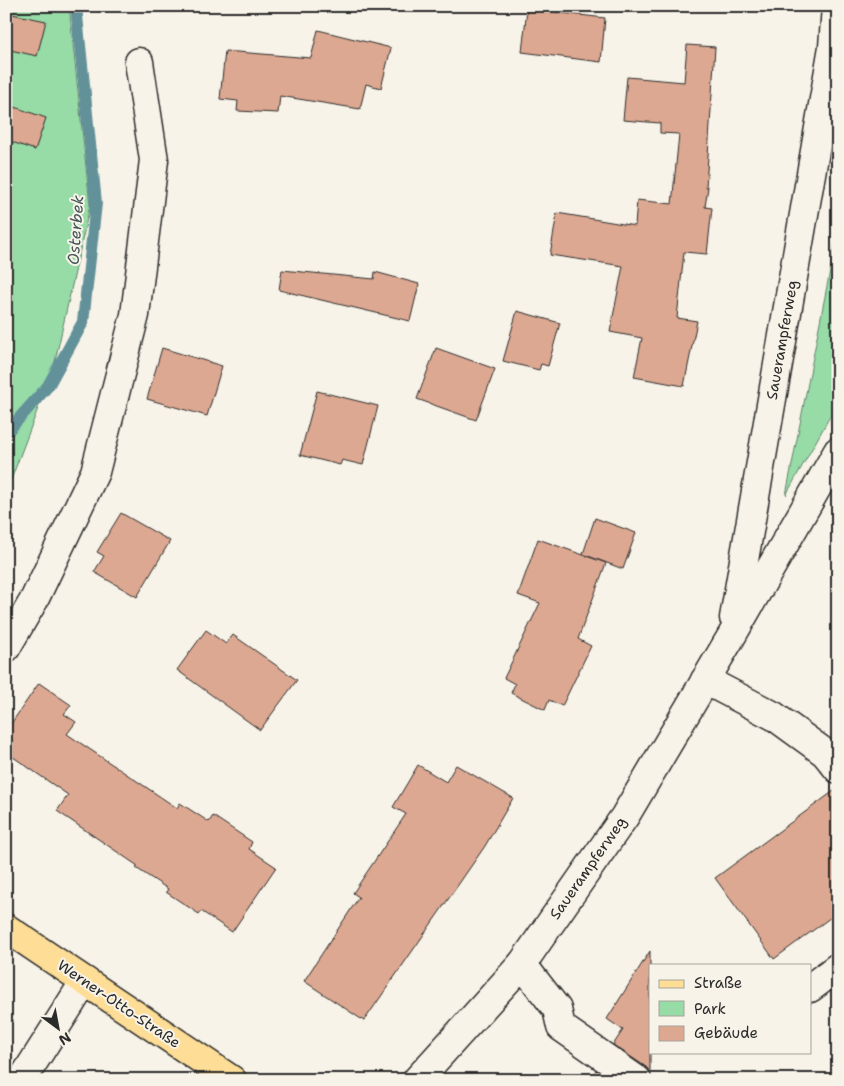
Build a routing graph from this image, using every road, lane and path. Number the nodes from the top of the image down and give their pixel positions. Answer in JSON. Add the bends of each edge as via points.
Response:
{"nodes":[{"id":1,"x":836,"y":6,"type":"edge"},
{"id":2,"x":835,"y":48,"type":"edge"},
{"id":3,"x":139,"y":62,"type":"dead end"},
{"id":4,"x":838,"y":451,"type":"edge"},
{"id":5,"x":731,"y":637,"type":"junction"},
{"id":6,"x":6,"y":648,"type":"edge"},
{"id":7,"x":706,"y":680,"type":"junction"},
{"id":8,"x":838,"y":769,"type":"edge"},
{"id":9,"x":6,"y":928,"type":"edge"},
{"id":10,"x":522,"y":964,"type":"junction"},
{"id":11,"x":838,"y":968,"type":"edge"},
{"id":12,"x":85,"y":981,"type":"junction"},
{"id":13,"x":812,"y":987,"type":"edge"},
{"id":14,"x":22,"y":1080,"type":"edge"},
{"id":15,"x":232,"y":1080,"type":"edge"},
{"id":16,"x":417,"y":1080,"type":"edge"},
{"id":17,"x":637,"y":1080,"type":"edge"}],
"edges":[{"from":1,"to":2,"type":"street","name":"Sauerampferweg"},
{"from":2,"to":5,"type":"street","name":"Sauerampferweg"},
{"from":3,"to":6,"type":"street","via":[[154,160],[135,315],[95,472],[34,600]]},
{"from":4,"to":5,"type":"street","name":"Sauerampferweg"},
{"from":5,"to":7,"type":"street","name":"Sauerampferweg"},
{"from":7,"to":8,"type":"street","via":[[774,716],[825,753]]},
{"from":7,"to":10,"type":"street","name":"Sauerampferweg","via":[[625,816]]},
{"from":9,"to":12,"type":"main road","name":"Werner-Otto-Straße"},
{"from":10,"to":16,"type":"street","name":"Sauerampferweg"},
{"from":10,"to":17,"type":"street","via":[[557,1009],[561,1027]]},
{"from":11,"to":13,"type":"street"},
{"from":12,"to":14,"type":"street"},
{"from":12,"to":15,"type":"main road","name":"Werner-Otto-Straße"}]}
